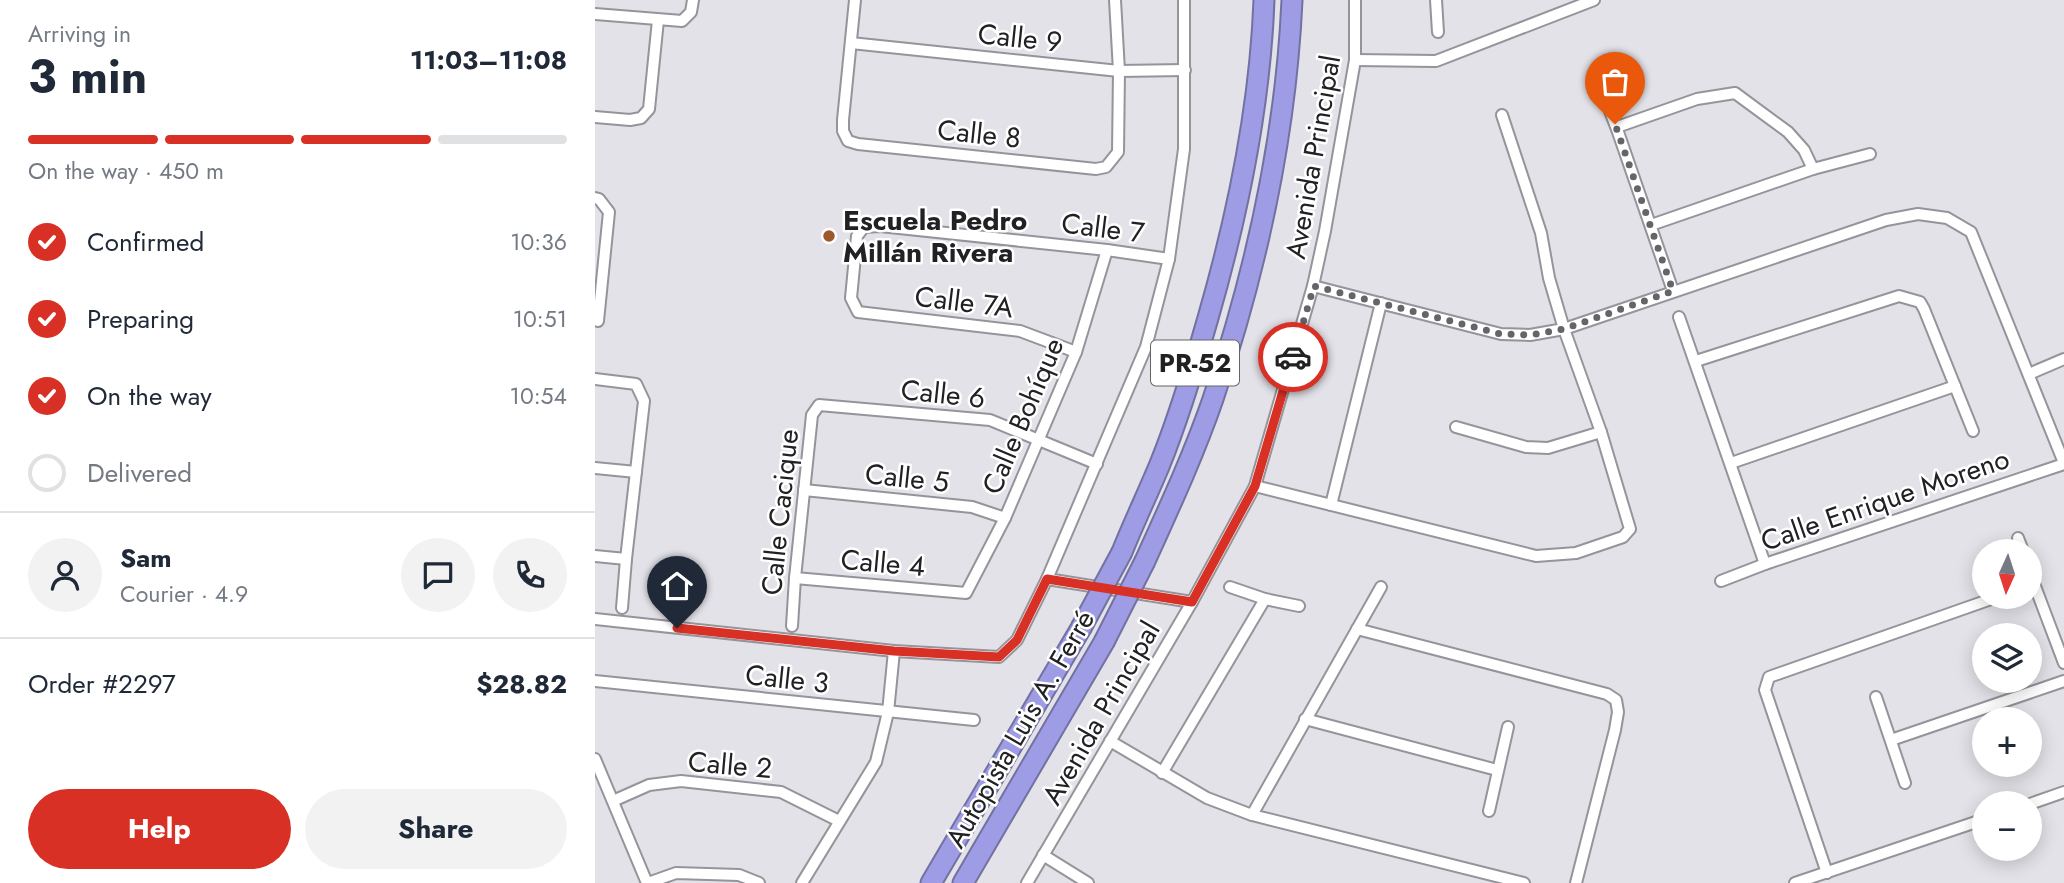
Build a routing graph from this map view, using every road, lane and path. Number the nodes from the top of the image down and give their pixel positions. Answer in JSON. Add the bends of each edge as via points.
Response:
{"nodes":[{"id":1,"x":693,"y":0,"type":"edge"},
{"id":2,"x":855,"y":0,"type":"edge"},
{"id":3,"x":1115,"y":0,"type":"edge"},
{"id":4,"x":1184,"y":0,"type":"edge"},
{"id":5,"x":1265,"y":0,"type":"edge"},
{"id":6,"x":1292,"y":0,"type":"edge"},
{"id":7,"x":1355,"y":0,"type":"edge"},
{"id":8,"x":1436,"y":0,"type":"edge"},
{"id":9,"x":1594,"y":0,"type":"edge"},
{"id":10,"x":1575,"y":3,"type":"edge"},
{"id":11,"x":595,"y":14,"type":"edge"},
{"id":12,"x":658,"y":20,"type":"junction"},
{"id":13,"x":1439,"y":32,"type":"dead end"},
{"id":14,"x":851,"y":43,"type":"junction"},
{"id":15,"x":1356,"y":60,"type":"junction"},
{"id":16,"x":1185,"y":70,"type":"junction"},
{"id":17,"x":1119,"y":71,"type":"junction"},
{"id":18,"x":1600,"y":85,"type":"dead end"},
{"id":19,"x":1502,"y":116,"type":"dead end"},
{"id":20,"x":595,"y":117,"type":"edge"},
{"id":21,"x":1617,"y":127,"type":"junction"},
{"id":22,"x":1870,"y":154,"type":"dead end"},
{"id":23,"x":1813,"y":169,"type":"junction"},
{"id":24,"x":597,"y":199,"type":"edge"},
{"id":25,"x":1651,"y":225,"type":"junction"},
{"id":26,"x":1107,"y":250,"type":"junction"},
{"id":27,"x":1169,"y":259,"type":"junction"},
{"id":28,"x":1314,"y":286,"type":"junction"},
{"id":29,"x":598,"y":288,"type":"edge"},
{"id":30,"x":1673,"y":291,"type":"junction"},
{"id":31,"x":851,"y":298,"type":"joint"},
{"id":32,"x":1381,"y":303,"type":"junction"},
{"id":33,"x":1679,"y":317,"type":"dead end"},
{"id":34,"x":598,"y":321,"type":"dead end"},
{"id":35,"x":1564,"y":329,"type":"junction"},
{"id":36,"x":1076,"y":352,"type":"junction"},
{"id":37,"x":2064,"y":359,"type":"edge"},
{"id":38,"x":1696,"y":361,"type":"junction"},
{"id":39,"x":2029,"y":374,"type":"junction"},
{"id":40,"x":595,"y":379,"type":"edge"},
{"id":41,"x":1955,"y":386,"type":"junction"},
{"id":42,"x":819,"y":405,"type":"joint"},
{"id":43,"x":1456,"y":427,"type":"dead end"},
{"id":44,"x":1973,"y":431,"type":"dead end"},
{"id":45,"x":1601,"y":432,"type":"junction"},
{"id":46,"x":1039,"y":439,"type":"junction"},
{"id":47,"x":1731,"y":463,"type":"junction"},
{"id":48,"x":2064,"y":463,"type":"edge"},
{"id":49,"x":1097,"y":464,"type":"junction"},
{"id":50,"x":595,"y":468,"type":"edge"},
{"id":51,"x":636,"y":472,"type":"junction"},
{"id":52,"x":1255,"y":486,"type":"junction"},
{"id":53,"x":804,"y":490,"type":"junction"},
{"id":54,"x":1331,"y":505,"type":"junction"},
{"id":55,"x":1005,"y":518,"type":"junction"},
{"id":56,"x":595,"y":555,"type":"edge"},
{"id":57,"x":626,"y":559,"type":"junction"},
{"id":58,"x":1765,"y":564,"type":"junction"},
{"id":59,"x":795,"y":578,"type":"junction"},
{"id":60,"x":1047,"y":579,"type":"junction"},
{"id":61,"x":1721,"y":581,"type":"dead end"},
{"id":62,"x":1230,"y":587,"type":"dead end"},
{"id":63,"x":1381,"y":587,"type":"dead end"},
{"id":64,"x":966,"y":593,"type":"joint"},
{"id":65,"x":1265,"y":598,"type":"junction"},
{"id":66,"x":1192,"y":602,"type":"junction"},
{"id":67,"x":1299,"y":606,"type":"dead end"},
{"id":68,"x":1972,"y":606,"type":"edge"},
{"id":69,"x":622,"y":608,"type":"dead end"},
{"id":70,"x":2042,"y":608,"type":"edge"},
{"id":71,"x":595,"y":619,"type":"edge"},
{"id":72,"x":792,"y":626,"type":"dead end"},
{"id":73,"x":1357,"y":629,"type":"junction"},
{"id":74,"x":894,"y":651,"type":"junction"},
{"id":75,"x":2064,"y":663,"type":"edge"},
{"id":76,"x":595,"y":681,"type":"edge"},
{"id":77,"x":2064,"y":681,"type":"edge"},
{"id":78,"x":1876,"y":697,"type":"dead end"},
{"id":79,"x":888,"y":712,"type":"junction"},
{"id":80,"x":1305,"y":719,"type":"junction"},
{"id":81,"x":974,"y":720,"type":"dead end"},
{"id":82,"x":1509,"y":727,"type":"dead end"},
{"id":83,"x":1891,"y":740,"type":"junction"},
{"id":84,"x":1110,"y":741,"type":"junction"},
{"id":85,"x":595,"y":759,"type":"edge"},
{"id":86,"x":1497,"y":770,"type":"junction"},
{"id":87,"x":1162,"y":773,"type":"junction"},
{"id":88,"x":1905,"y":783,"type":"dead end"},
{"id":89,"x":2064,"y":792,"type":"edge"},
{"id":90,"x":2042,"y":800,"type":"edge"},
{"id":91,"x":613,"y":801,"type":"junction"},
{"id":92,"x":1489,"y":811,"type":"dead end"},
{"id":93,"x":1252,"y":815,"type":"junction"},
{"id":94,"x":839,"y":821,"type":"junction"},
{"id":95,"x":1972,"y":823,"type":"edge"},
{"id":96,"x":1043,"y":855,"type":"junction"},
{"id":97,"x":1827,"y":873,"type":"junction"},
{"id":98,"x":647,"y":883,"type":"edge"},
{"id":99,"x":759,"y":883,"type":"edge"},
{"id":100,"x":802,"y":883,"type":"edge"},
{"id":101,"x":931,"y":883,"type":"edge"},
{"id":102,"x":963,"y":883,"type":"edge"},
{"id":103,"x":1027,"y":883,"type":"edge"},
{"id":104,"x":1088,"y":883,"type":"edge"},
{"id":105,"x":1524,"y":883,"type":"edge"},
{"id":106,"x":1576,"y":883,"type":"edge"},
{"id":107,"x":1795,"y":883,"type":"edge"}],
"edges":[{"from":1,"to":12,"type":"street","via":[[691,12],[682,21]]},
{"from":2,"to":14,"type":"street"},
{"from":3,"to":17,"type":"street"},
{"from":4,"to":16,"type":"street"},
{"from":5,"to":101,"type":"highway","name":"Autopista Luis A. Ferré","number":"PR-52","bridge":true,"via":[[1245,167],[1226,254],[1160,462],[1122,552],[1081,628]]},
{"from":6,"to":102,"type":"highway","name":"Autopista Luis A. Ferré","number":"PR-52","bridge":true,"via":[[1273,171],[1248,279],[1212,400],[1178,489],[1104,642]]},
{"from":7,"to":15,"type":"street","name":"Avenida Principal"},
{"from":8,"to":13,"type":"street"},
{"from":9,"to":10,"type":"street"},
{"from":10,"to":15,"type":"street","via":[[1436,61]]},
{"from":11,"to":12,"type":"street"},
{"from":12,"to":20,"type":"street","via":[[649,109],[641,118],[630,120]]},
{"from":14,"to":17,"type":"street","name":"Calle 9"},
{"from":14,"to":17,"type":"street","name":"Calle 8","via":[[842,131],[848,141],[1096,169],[1106,167],[1118,152]]},
{"from":15,"to":28,"type":"street","name":"Avenida Principal"},
{"from":16,"to":17,"type":"street","name":"Calle 9"},
{"from":16,"to":27,"type":"street","via":[[1184,149]]},
{"from":18,"to":21,"type":"street"},
{"from":19,"to":35,"type":"street","via":[[1541,233]]},
{"from":21,"to":23,"type":"street","via":[[1697,99],[1735,93],[1788,132]]},
{"from":21,"to":25,"type":"street"},
{"from":22,"to":23,"type":"street"},
{"from":23,"to":25,"type":"street"},
{"from":24,"to":29,"type":"street","via":[[609,212]]},
{"from":25,"to":30,"type":"street"},
{"from":26,"to":27,"type":"street","name":"Calle 7"},
{"from":26,"to":31,"type":"street","name":"Calle 7","via":[[864,227],[857,236]]},
{"from":26,"to":36,"type":"street","name":"Calle Bohíque"},
{"from":27,"to":49,"type":"street","via":[[1146,346]]},
{"from":28,"to":32,"type":"street"},
{"from":28,"to":52,"type":"street","name":"Avenida Principal"},
{"from":29,"to":34,"type":"street"},
{"from":30,"to":35,"type":"street"},
{"from":30,"to":39,"type":"street","via":[[1886,220],[1918,214],[1947,218],[1971,232]]},
{"from":31,"to":36,"type":"street","name":"Calle 7A","via":[[858,312],[1020,331]]},
{"from":32,"to":35,"type":"street","via":[[1501,334]]},
{"from":32,"to":54,"type":"street"},
{"from":33,"to":38,"type":"street"},
{"from":35,"to":45,"type":"street"},
{"from":36,"to":46,"type":"street","name":"Calle Bohíque"},
{"from":37,"to":39,"type":"street"},
{"from":38,"to":41,"type":"street","via":[[1899,296],[1920,302]]},
{"from":38,"to":47,"type":"street"},
{"from":39,"to":48,"type":"street"},
{"from":40,"to":51,"type":"street","via":[[636,384],[644,401]]},
{"from":41,"to":44,"type":"street"},
{"from":41,"to":47,"type":"street"},
{"from":42,"to":46,"type":"street","name":"Calle 6","via":[[990,420]]},
{"from":42,"to":53,"type":"street","name":"Calle Cacique","via":[[812,415]]},
{"from":43,"to":45,"type":"street","via":[[1526,447],[1568,443]]},
{"from":45,"to":54,"type":"street","via":[[1630,529],[1623,537],[1576,553],[1536,556]]},
{"from":46,"to":49,"type":"street","name":"Calle 6"},
{"from":46,"to":55,"type":"street","name":"Calle Bohíque"},
{"from":47,"to":58,"type":"street"},
{"from":48,"to":58,"type":"street","name":"Calle Enrique Moreno"},
{"from":49,"to":60,"type":"street"},
{"from":50,"to":51,"type":"street"},
{"from":51,"to":57,"type":"street"},
{"from":52,"to":54,"type":"street"},
{"from":52,"to":66,"type":"street","name":"Avenida Principal"},
{"from":53,"to":55,"type":"street","name":"Calle 5","via":[[972,507]]},
{"from":53,"to":59,"type":"street","name":"Calle Cacique"},
{"from":55,"to":64,"type":"street","name":"Calle Bohíque"},
{"from":56,"to":57,"type":"street"},
{"from":57,"to":69,"type":"street"},
{"from":58,"to":61,"type":"street","name":"Calle Enrique Moreno"},
{"from":59,"to":64,"type":"street","name":"Calle 4"},
{"from":59,"to":72,"type":"street","name":"Calle Cacique"},
{"from":60,"to":66,"type":"street"},
{"from":60,"to":74,"type":"street","via":[[1017,640],[999,657]]},
{"from":62,"to":65,"type":"street"},
{"from":63,"to":73,"type":"street"},
{"from":65,"to":67,"type":"street"},
{"from":65,"to":87,"type":"street"},
{"from":66,"to":84,"type":"street","name":"Avenida Principal"},
{"from":68,"to":97,"type":"street","via":[[1769,677],[1765,690]]},
{"from":70,"to":75,"type":"street"},
{"from":71,"to":74,"type":"street"},
{"from":73,"to":80,"type":"street"},
{"from":73,"to":106,"type":"street","via":[[1616,700],[1615,730]]},
{"from":74,"to":79,"type":"street"},
{"from":76,"to":79,"type":"street","name":"Calle 3"},
{"from":77,"to":83,"type":"street"},
{"from":78,"to":83,"type":"street"},
{"from":79,"to":81,"type":"street","name":"Calle 3"},
{"from":79,"to":94,"type":"street","via":[[876,762]]},
{"from":80,"to":86,"type":"street"},
{"from":80,"to":93,"type":"street"},
{"from":82,"to":86,"type":"street"},
{"from":83,"to":88,"type":"street"},
{"from":84,"to":87,"type":"street"},
{"from":84,"to":96,"type":"street","name":"Avenida Principal"},
{"from":85,"to":91,"type":"street"},
{"from":86,"to":92,"type":"street"},
{"from":87,"to":93,"type":"street","via":[[1207,798]]},
{"from":89,"to":90,"type":"street"},
{"from":91,"to":94,"type":"street","name":"Calle 2","via":[[649,785],[681,781],[781,792]]},
{"from":91,"to":98,"type":"street"},
{"from":93,"to":105,"type":"street"},
{"from":94,"to":100,"type":"street"},
{"from":95,"to":97,"type":"street"},
{"from":96,"to":103,"type":"street","name":"Avenida Principal"},
{"from":96,"to":104,"type":"street"},
{"from":97,"to":107,"type":"street"},
{"from":98,"to":99,"type":"street","via":[[676,873],[739,875]]}]}
